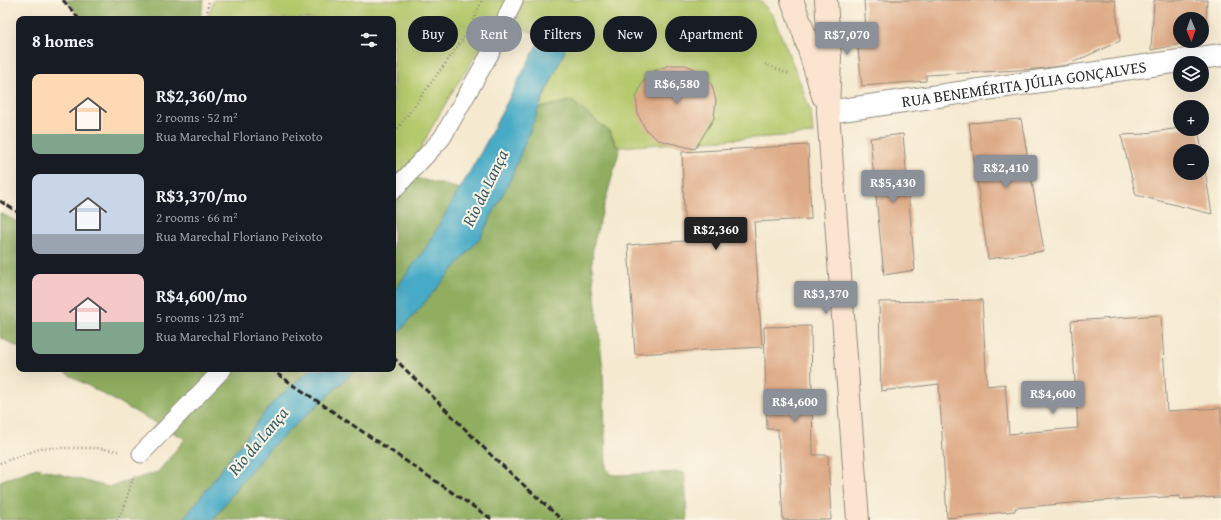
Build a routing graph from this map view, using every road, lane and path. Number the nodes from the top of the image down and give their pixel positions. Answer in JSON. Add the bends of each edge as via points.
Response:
{"nodes":[{"id":1,"x":209,"y":0,"type":"edge"},
{"id":2,"x":482,"y":0,"type":"edge"},
{"id":3,"x":514,"y":0,"type":"edge"},
{"id":4,"x":826,"y":0,"type":"edge"},
{"id":5,"x":792,"y":3,"type":"edge"},
{"id":6,"x":206,"y":16,"type":"edge"},
{"id":7,"x":1221,"y":55,"type":"edge"},
{"id":8,"x":765,"y":64,"type":"dead end"},
{"id":9,"x":791,"y":74,"type":"dead end"},
{"id":10,"x":828,"y":112,"type":"junction"},
{"id":11,"x":396,"y":131,"type":"edge"},
{"id":12,"x":396,"y":188,"type":"edge"},
{"id":13,"x":220,"y":372,"type":"edge"},
{"id":14,"x":141,"y":454,"type":"junction"},
{"id":15,"x":0,"y":464,"type":"edge"},
{"id":16,"x":859,"y":519,"type":"edge"},
{"id":17,"x":117,"y":520,"type":"edge"}],
"edges":[{"from":1,"to":6,"type":"path"},
{"from":2,"to":11,"type":"path","via":[[467,32]]},
{"from":3,"to":12,"type":"lane","via":[[491,52],[442,138]]},
{"from":4,"to":10,"type":"main road","via":[[830,58]]},
{"from":5,"to":10,"type":"main road"},
{"from":7,"to":10,"type":"street","name":"RUA BENEMÉRITA JÚLIA GONÇALVES"},
{"from":8,"to":9,"type":"path"},
{"from":10,"to":16,"type":"main road"},
{"from":13,"to":14,"type":"lane"},
{"from":14,"to":15,"type":"path","via":[[97,448],[42,448]]},
{"from":14,"to":17,"type":"path","via":[[124,507]]}]}
